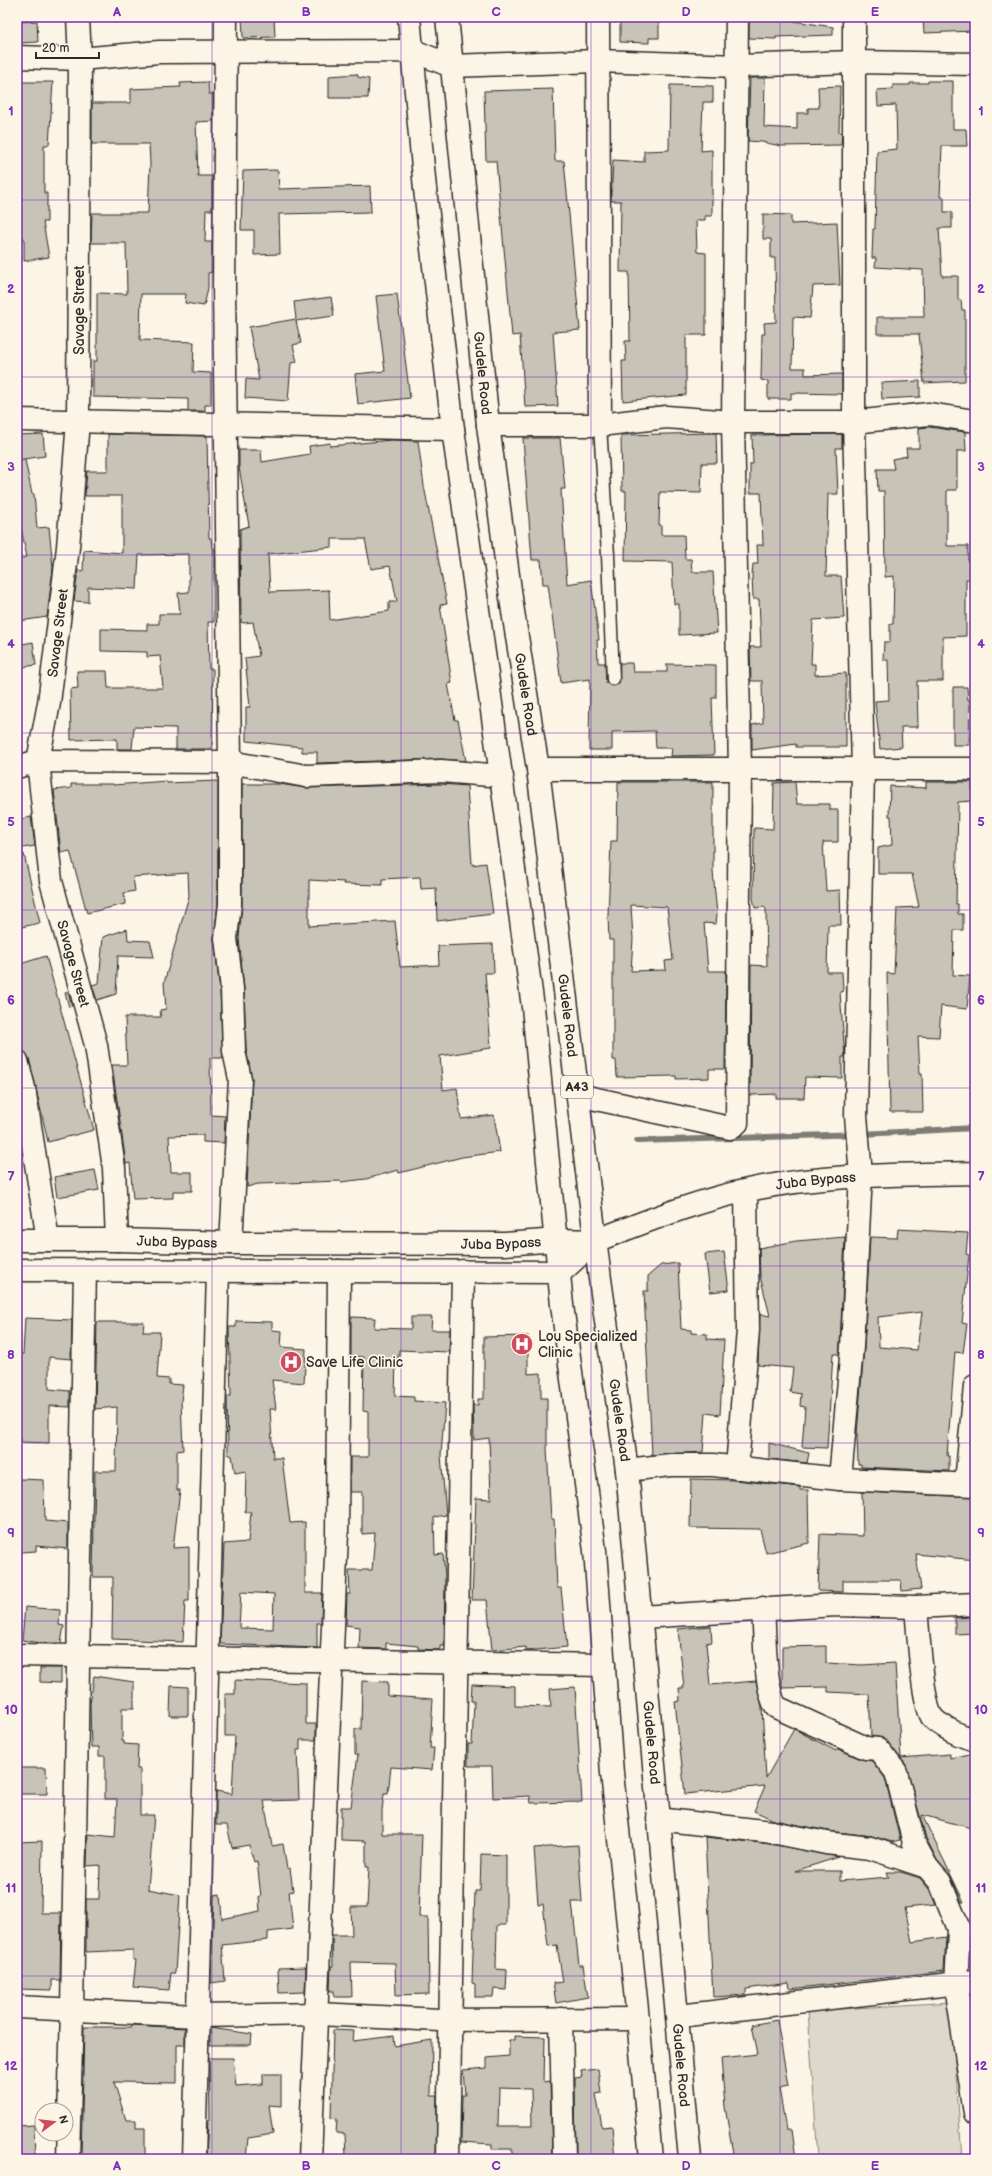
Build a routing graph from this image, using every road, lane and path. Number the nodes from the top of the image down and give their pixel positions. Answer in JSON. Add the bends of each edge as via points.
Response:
{"nodes":[{"id":1,"x":78,"y":17,"type":"edge"},
{"id":2,"x":226,"y":17,"type":"edge"},
{"id":3,"x":409,"y":17,"type":"edge"},
{"id":4,"x":447,"y":17,"type":"edge"},
{"id":5,"x":598,"y":17,"type":"edge"},
{"id":6,"x":737,"y":17,"type":"edge"},
{"id":7,"x":854,"y":17,"type":"edge"},
{"id":8,"x":414,"y":51,"type":"junction"},
{"id":9,"x":227,"y":52,"type":"junction"},
{"id":10,"x":17,"y":57,"type":"edge"},
{"id":11,"x":80,"y":59,"type":"junction"},
{"id":12,"x":598,"y":61,"type":"junction"},
{"id":13,"x":854,"y":62,"type":"junction"},
{"id":14,"x":975,"y":64,"type":"edge"},
{"id":15,"x":451,"y":66,"type":"junction"},
{"id":16,"x":737,"y":66,"type":"junction"},
{"id":17,"x":17,"y":420,"type":"edge"},
{"id":18,"x":78,"y":421,"type":"junction"},
{"id":19,"x":975,"y":421,"type":"edge"},
{"id":20,"x":733,"y":422,"type":"junction"},
{"id":21,"x":854,"y":422,"type":"junction"},
{"id":22,"x":226,"y":424,"type":"junction"},
{"id":23,"x":488,"y":425,"type":"junction"},
{"id":24,"x":600,"y":425,"type":"junction"},
{"id":25,"x":453,"y":429,"type":"junction"},
{"id":26,"x":613,"y":679,"type":"dead end"},
{"id":27,"x":230,"y":762,"type":"junction"},
{"id":28,"x":22,"y":765,"type":"edge"},
{"id":29,"x":538,"y":769,"type":"junction"},
{"id":30,"x":740,"y":769,"type":"junction"},
{"id":31,"x":863,"y":769,"type":"junction"},
{"id":32,"x":975,"y":769,"type":"edge"},
{"id":33,"x":502,"y":776,"type":"junction"},
{"id":34,"x":17,"y":1061,"type":"edge"},
{"id":35,"x":578,"y":1095,"type":"junction"},
{"id":36,"x":975,"y":1173,"type":"edge"},
{"id":37,"x":861,"y":1175,"type":"junction"},
{"id":38,"x":746,"y":1191,"type":"junction"},
{"id":39,"x":17,"y":1240,"type":"edge"},
{"id":40,"x":48,"y":1240,"type":"junction"},
{"id":41,"x":117,"y":1240,"type":"junction"},
{"id":42,"x":557,"y":1240,"type":"junction"},
{"id":43,"x":595,"y":1240,"type":"junction"},
{"id":44,"x":231,"y":1243,"type":"junction"},
{"id":45,"x":17,"y":1270,"type":"edge"},
{"id":46,"x":86,"y":1270,"type":"junction"},
{"id":47,"x":218,"y":1271,"type":"junction"},
{"id":48,"x":340,"y":1271,"type":"junction"},
{"id":49,"x":463,"y":1271,"type":"junction"},
{"id":50,"x":561,"y":1272,"type":"junction"},
{"id":51,"x":975,"y":1386,"type":"edge"},
{"id":52,"x":737,"y":1468,"type":"junction"},
{"id":53,"x":627,"y":1470,"type":"junction"},
{"id":54,"x":840,"y":1479,"type":"junction"},
{"id":55,"x":970,"y":1484,"type":"edge"},
{"id":56,"x":975,"y":1604,"type":"edge"},
{"id":57,"x":916,"y":1607,"type":"junction"},
{"id":58,"x":763,"y":1608,"type":"junction"},
{"id":59,"x":642,"y":1617,"type":"junction"},
{"id":60,"x":17,"y":1655,"type":"edge"},
{"id":61,"x":78,"y":1656,"type":"junction"},
{"id":62,"x":209,"y":1658,"type":"junction"},
{"id":63,"x":333,"y":1660,"type":"junction"},
{"id":64,"x":456,"y":1662,"type":"junction"},
{"id":65,"x":604,"y":1665,"type":"junction"},
{"id":66,"x":975,"y":1739,"type":"edge"},
{"id":67,"x":658,"y":1819,"type":"junction"},
{"id":68,"x":927,"y":1867,"type":"junction"},
{"id":69,"x":965,"y":1983,"type":"edge"},
{"id":70,"x":17,"y":2007,"type":"edge"},
{"id":71,"x":72,"y":2009,"type":"junction"},
{"id":72,"x":318,"y":2014,"type":"junction"},
{"id":73,"x":197,"y":2016,"type":"junction"},
{"id":74,"x":678,"y":2016,"type":"junction"},
{"id":75,"x":561,"y":2019,"type":"junction"},
{"id":76,"x":638,"y":2019,"type":"junction"},
{"id":77,"x":450,"y":2020,"type":"junction"},
{"id":78,"x":975,"y":2114,"type":"edge"},
{"id":79,"x":68,"y":2159,"type":"edge"},
{"id":80,"x":194,"y":2159,"type":"edge"},
{"id":81,"x":310,"y":2159,"type":"edge"},
{"id":82,"x":448,"y":2159,"type":"edge"},
{"id":83,"x":564,"y":2159,"type":"edge"},
{"id":84,"x":651,"y":2159,"type":"edge"},
{"id":85,"x":690,"y":2159,"type":"edge"}],
"edges":[{"from":1,"to":11,"type":"main road","name":"Savage Street"},
{"from":2,"to":9,"type":"main road"},
{"from":3,"to":8,"type":"main road","number":"A43"},
{"from":4,"to":15,"type":"main road","name":"Gudele Road","number":"A43"},
{"from":5,"to":12,"type":"main road"},
{"from":6,"to":16,"type":"main road"},
{"from":7,"to":13,"type":"main road"},
{"from":8,"to":9,"type":"main road"},
{"from":8,"to":15,"type":"main road"},
{"from":8,"to":25,"type":"main road","number":"A43","via":[[425,189]]},
{"from":9,"to":11,"type":"main road","via":[[159,52]]},
{"from":9,"to":22,"type":"main road","via":[[224,288]]},
{"from":10,"to":11,"type":"main road"},
{"from":11,"to":18,"type":"main road","name":"Savage Street"},
{"from":12,"to":15,"type":"main road"},
{"from":12,"to":16,"type":"main road"},
{"from":12,"to":24,"type":"main road"},
{"from":13,"to":14,"type":"main road"},
{"from":13,"to":16,"type":"main road"},
{"from":13,"to":21,"type":"main road"},
{"from":15,"to":23,"type":"main road","name":"Gudele Road","number":"A43"},
{"from":16,"to":20,"type":"main road"},
{"from":17,"to":18,"type":"main road"},
{"from":18,"to":22,"type":"main road"},
{"from":18,"to":28,"type":"main road","name":"Savage Street","via":[[68,547],[49,703]]},
{"from":19,"to":21,"type":"main road","via":[[929,414]]},
{"from":20,"to":21,"type":"main road"},
{"from":20,"to":24,"type":"main road","via":[[666,417]]},
{"from":20,"to":30,"type":"main road"},
{"from":21,"to":31,"type":"main road"},
{"from":22,"to":25,"type":"main road"},
{"from":22,"to":27,"type":"main road"},
{"from":23,"to":24,"type":"main road"},
{"from":23,"to":29,"type":"main road","name":"Gudele Road","number":"A43","via":[[512,605]]},
{"from":24,"to":26,"type":"lane"},
{"from":25,"to":33,"type":"main road","number":"A43"},
{"from":27,"to":28,"type":"main road"},
{"from":27,"to":33,"type":"main road","via":[[306,776],[441,771]]},
{"from":27,"to":44,"type":"main road","via":[[230,904],[226,938],[232,989],[234,1051],[240,1079]]},
{"from":28,"to":41,"type":"main road","name":"Savage Street","via":[[96,1045],[114,1168]]},
{"from":29,"to":30,"type":"main road"},
{"from":29,"to":35,"type":"main road","name":"Gudele Road","number":"A43"},
{"from":30,"to":31,"type":"main road"},
{"from":30,"to":35,"type":"main road","via":[[737,1123],[730,1128]]},
{"from":31,"to":32,"type":"main road"},
{"from":31,"to":37,"type":"main road","via":[[856,1116]]},
{"from":33,"to":42,"type":"main road","number":"A43","via":[[533,1007]]},
{"from":34,"to":40,"type":"main road","via":[[24,1088]]},
{"from":35,"to":43,"type":"main road","name":"Gudele Road","number":"A43"},
{"from":36,"to":37,"type":"main road","name":"Juba Bypass"},
{"from":37,"to":38,"type":"main road","name":"Juba Bypass"},
{"from":37,"to":54,"type":"main road","via":[[852,1347]]},
{"from":38,"to":43,"type":"main road","name":"Juba Bypass","via":[[676,1211]]},
{"from":38,"to":52,"type":"main road","via":[[748,1330]]},
{"from":39,"to":40,"type":"main road","name":"Juba Bypass"},
{"from":40,"to":41,"type":"main road","name":"Juba Bypass"},
{"from":41,"to":44,"type":"main road","name":"Juba Bypass"},
{"from":42,"to":43,"type":"main road","name":"Juba Bypass"},
{"from":42,"to":44,"type":"main road","name":"Juba Bypass","via":[[505,1244]]},
{"from":42,"to":50,"type":"main road","number":"A43"},
{"from":43,"to":50,"type":"main road"},
{"from":43,"to":53,"type":"main road","name":"Gudele Road","number":"A43"},
{"from":45,"to":46,"type":"main road","name":"Juba Bypass"},
{"from":46,"to":47,"type":"main road","name":"Juba Bypass"},
{"from":46,"to":61,"type":"main road"},
{"from":47,"to":48,"type":"main road","name":"Juba Bypass"},
{"from":47,"to":62,"type":"main road"},
{"from":48,"to":49,"type":"main road","name":"Juba Bypass"},
{"from":48,"to":63,"type":"main road"},
{"from":49,"to":50,"type":"main road","name":"Juba Bypass"},
{"from":49,"to":64,"type":"main road"},
{"from":50,"to":65,"type":"main road","number":"A43","via":[[562,1305],[595,1551]]},
{"from":51,"to":55,"type":"main road"},
{"from":52,"to":53,"type":"main road","via":[[671,1465]]},
{"from":52,"to":54,"type":"main road"},
{"from":53,"to":59,"type":"main road","name":"Gudele Road","number":"A43"},
{"from":54,"to":55,"type":"main road"},
{"from":56,"to":57,"type":"main road"},
{"from":57,"to":58,"type":"main road","via":[[836,1605]]},
{"from":57,"to":66,"type":"main road","via":[[926,1700],[932,1717],[946,1728]]},
{"from":58,"to":59,"type":"main road"},
{"from":58,"to":68,"type":"main road","via":[[772,1700],[776,1707],[866,1748],[878,1749],[883,1754],[896,1772],[914,1843]]},
{"from":59,"to":67,"type":"main road","name":"Gudele Road","number":"A43"},
{"from":60,"to":61,"type":"main road"},
{"from":61,"to":62,"type":"main road"},
{"from":61,"to":71,"type":"main road"},
{"from":62,"to":63,"type":"main road"},
{"from":62,"to":73,"type":"main road"},
{"from":63,"to":64,"type":"main road"},
{"from":63,"to":72,"type":"main road"},
{"from":64,"to":65,"type":"main road"},
{"from":64,"to":77,"type":"main road"},
{"from":65,"to":76,"type":"main road","number":"A43","via":[[612,1773]]},
{"from":67,"to":68,"type":"main road","via":[[772,1832],[826,1843],[870,1848]]},
{"from":67,"to":74,"type":"main road","name":"Gudele Road","number":"A43"},
{"from":68,"to":69,"type":"main road","via":[[940,1882],[959,1929]]},
{"from":69,"to":74,"type":"main road"},
{"from":69,"to":78,"type":"main road"},
{"from":70,"to":71,"type":"main road"},
{"from":71,"to":73,"type":"main road"},
{"from":71,"to":79,"type":"main road"},
{"from":72,"to":73,"type":"main road"},
{"from":72,"to":77,"type":"main road"},
{"from":72,"to":81,"type":"main road"},
{"from":73,"to":80,"type":"main road"},
{"from":74,"to":85,"type":"main road","name":"Gudele Road","number":"A43"},
{"from":75,"to":76,"type":"main road"},
{"from":75,"to":77,"type":"main road"},
{"from":75,"to":83,"type":"main road"},
{"from":76,"to":84,"type":"main road","number":"A43"},
{"from":77,"to":82,"type":"main road"}]}
